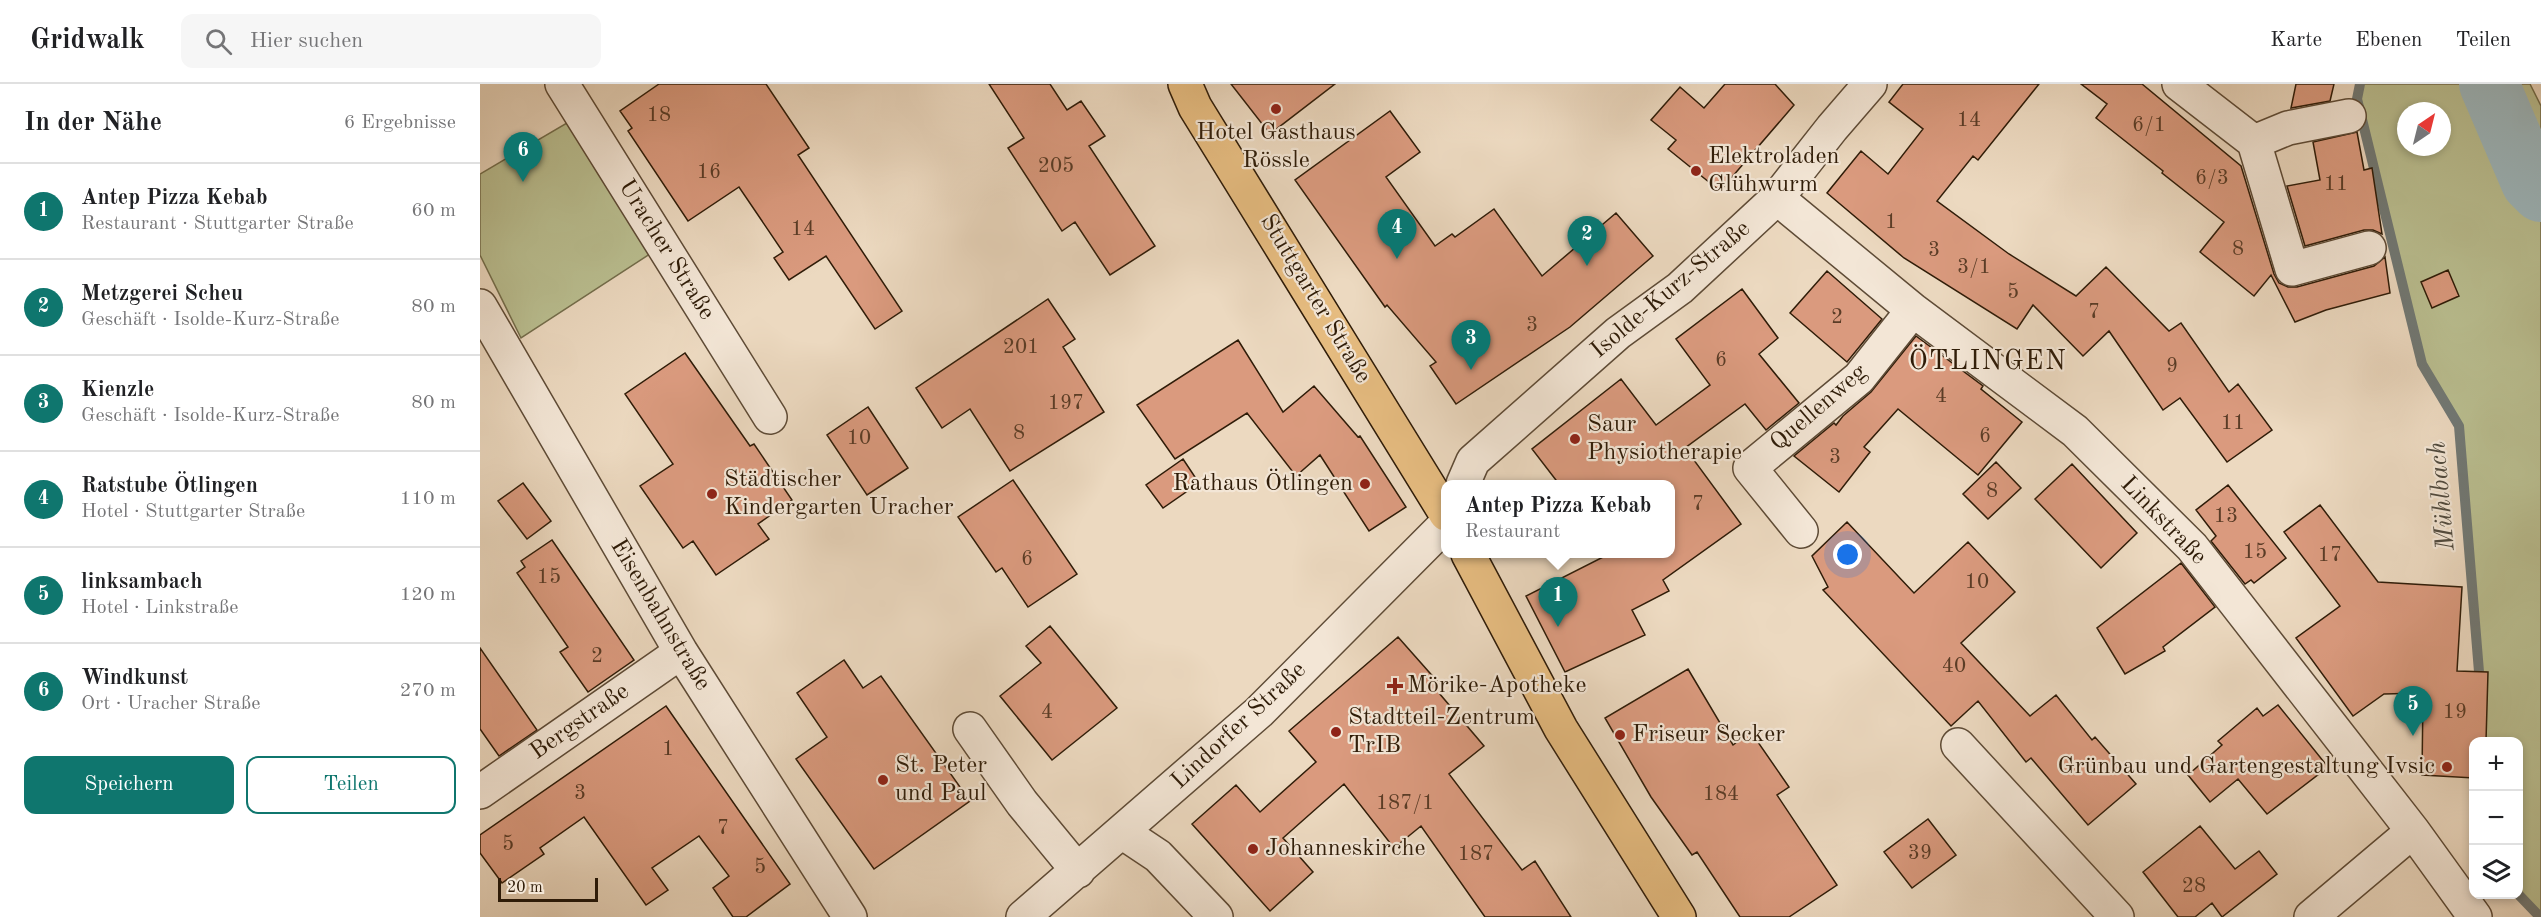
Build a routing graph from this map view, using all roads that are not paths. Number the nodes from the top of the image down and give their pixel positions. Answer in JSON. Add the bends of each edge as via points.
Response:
{"nodes":[{"id":1,"x":562,"y":84,"type":"edge"},
{"id":2,"x":1185,"y":84,"type":"edge"},
{"id":3,"x":1870,"y":84,"type":"edge"},
{"id":4,"x":2179,"y":84,"type":"edge"},
{"id":5,"x":2349,"y":116,"type":"dead end"},
{"id":6,"x":2254,"y":142,"type":"junction"},
{"id":7,"x":1777,"y":198,"type":"junction"},
{"id":8,"x":2369,"y":248,"type":"dead end"},
{"id":9,"x":480,"y":306,"type":"edge"},
{"id":10,"x":1912,"y":310,"type":"junction"},
{"id":11,"x":770,"y":417,"type":"dead end"},
{"id":12,"x":1465,"y":480,"type":"edge"},
{"id":13,"x":1441,"y":506,"type":"edge"},
{"id":14,"x":1441,"y":529,"type":"edge"},
{"id":15,"x":1801,"y":531,"type":"dead end"},
{"id":16,"x":1470,"y":558,"type":"edge"},
{"id":17,"x":681,"y":652,"type":"junction"},
{"id":18,"x":970,"y":729,"type":"dead end"},
{"id":19,"x":1958,"y":745,"type":"dead end"},
{"id":20,"x":480,"y":792,"type":"edge"},
{"id":21,"x":2413,"y":831,"type":"junction"},
{"id":22,"x":1122,"y":832,"type":"junction"},
{"id":23,"x":1078,"y":871,"type":"junction"},
{"id":24,"x":849,"y":917,"type":"edge"},
{"id":25,"x":1023,"y":917,"type":"edge"},
{"id":26,"x":1216,"y":917,"type":"edge"},
{"id":27,"x":1679,"y":917,"type":"edge"},
{"id":28,"x":2118,"y":917,"type":"edge"},
{"id":29,"x":2311,"y":917,"type":"edge"},
{"id":30,"x":2475,"y":917,"type":"edge"}],
"edges":[{"from":1,"to":11,"type":"street","name":"Uracher Straße"},
{"from":2,"to":13,"type":"main road","name":"Stuttgarter Straße","via":[[1195,107]]},
{"from":3,"to":7,"type":"street","name":"Isolde-Kurz-Straße"},
{"from":4,"to":6,"type":"street"},
{"from":5,"to":6,"type":"street","via":[[2288,128]]},
{"from":6,"to":8,"type":"street","via":[[2292,269]]},
{"from":7,"to":10,"type":"street","name":"Linkstraße"},
{"from":7,"to":12,"type":"street","name":"Isolde-Kurz-Straße","via":[[1680,288],[1618,333],[1473,461]]},
{"from":9,"to":17,"type":"street","name":"Eisenbahnstraße"},
{"from":10,"to":15,"type":"street","name":"Quellenweg","via":[[1859,378],[1750,468]]},
{"from":10,"to":21,"type":"street","name":"Linkstraße","via":[[2075,431],[2192,547]]},
{"from":14,"to":22,"type":"street","name":"Lindorfer Straße","via":[[1259,712]]},
{"from":16,"to":27,"type":"main road","via":[[1561,729]]},
{"from":17,"to":20,"type":"street","name":"Bergstraße"},
{"from":17,"to":24,"type":"street","name":"Eisenbahnstraße"},
{"from":18,"to":23,"type":"street"},
{"from":19,"to":28,"type":"street"},
{"from":21,"to":29,"type":"street"},
{"from":21,"to":30,"type":"street","name":"Linkstraße"},
{"from":22,"to":23,"type":"street","name":"Lindorfer Straße"},
{"from":22,"to":26,"type":"street","via":[[1158,856]]},
{"from":23,"to":25,"type":"street","name":"Lindorfer Straße"}]}
